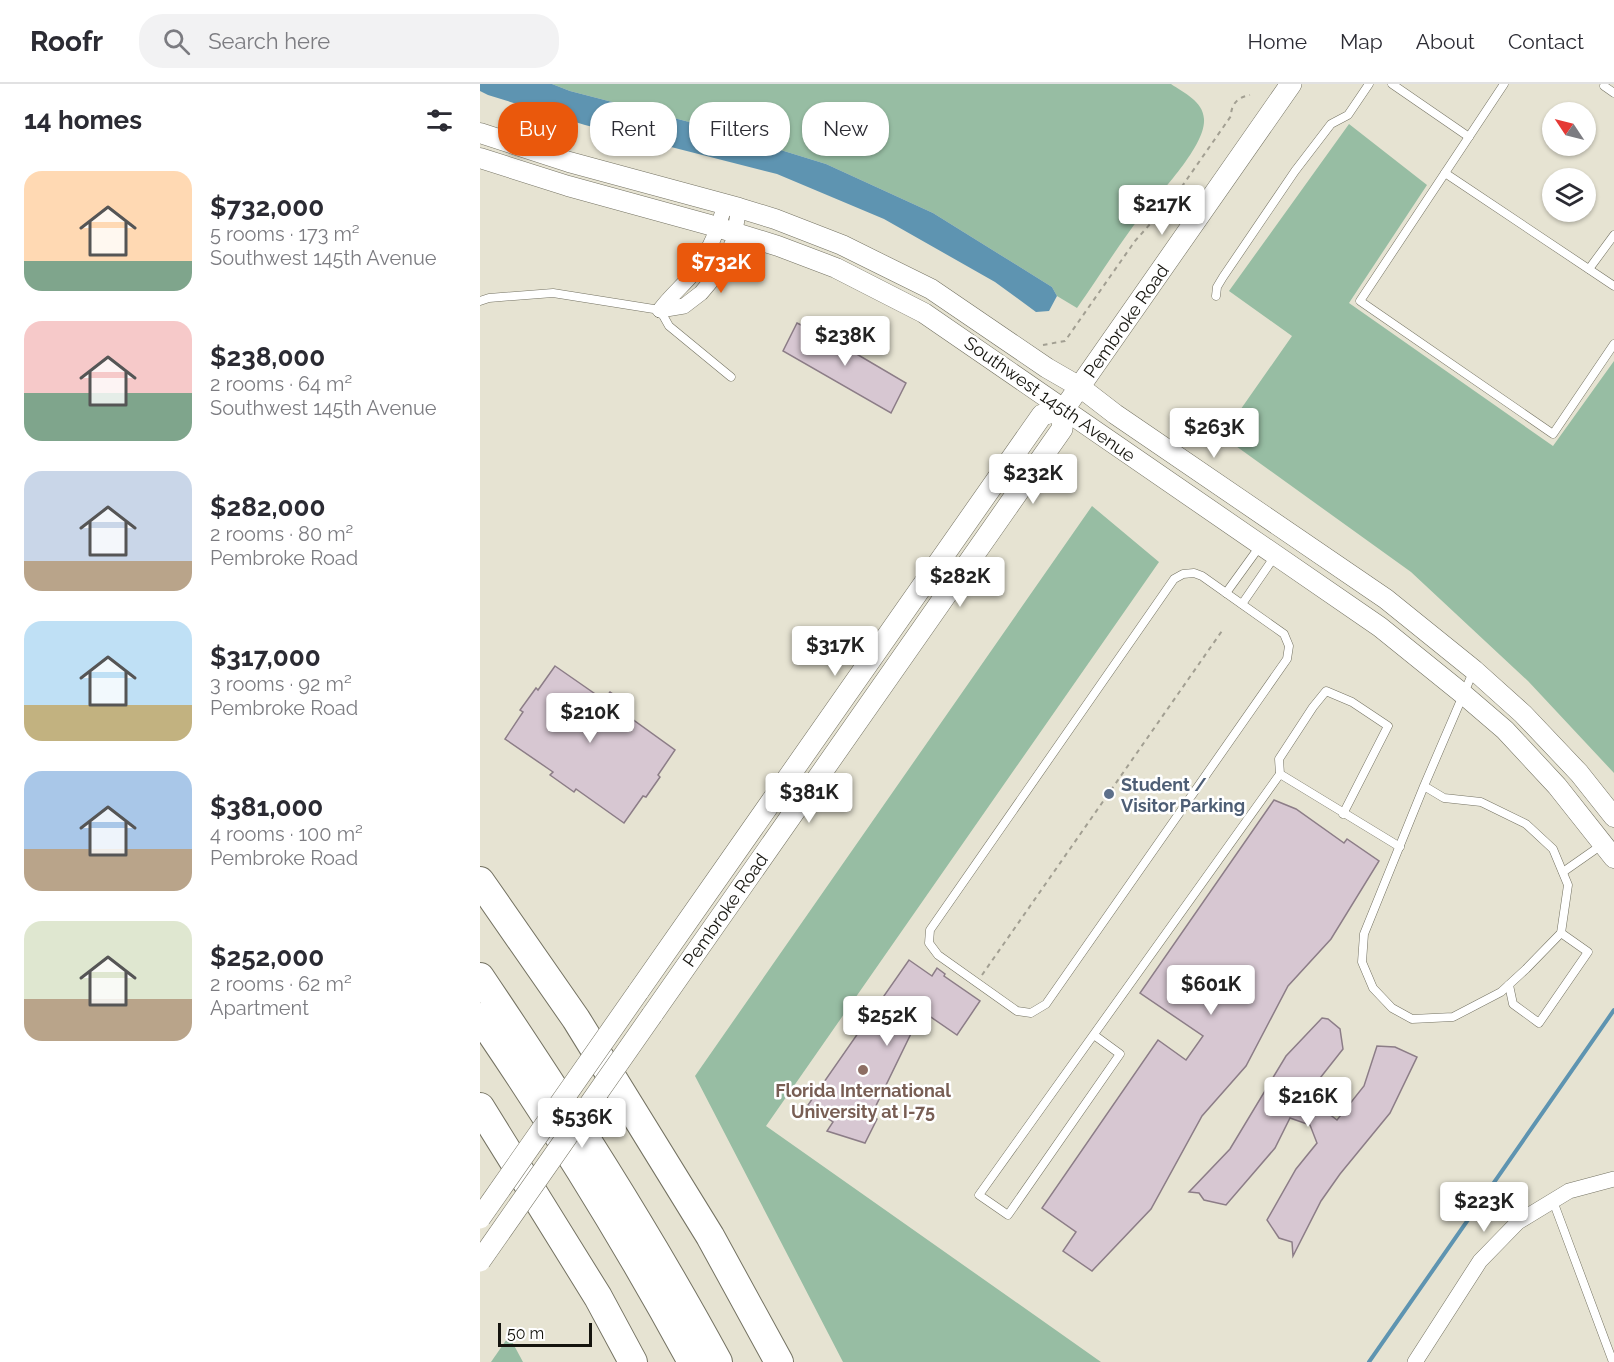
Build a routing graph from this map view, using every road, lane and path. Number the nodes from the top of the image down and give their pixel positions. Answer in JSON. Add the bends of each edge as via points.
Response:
{"nodes":[{"id":1,"x":1291,"y":84,"type":"edge"},
{"id":2,"x":1369,"y":84,"type":"edge"},
{"id":3,"x":1392,"y":84,"type":"edge"},
{"id":4,"x":1504,"y":84,"type":"edge"},
{"id":5,"x":1603,"y":85,"type":"edge"},
{"id":6,"x":1614,"y":93,"type":"edge"},
{"id":7,"x":1250,"y":94,"type":"dead end"},
{"id":8,"x":480,"y":133,"type":"edge"},
{"id":9,"x":1469,"y":137,"type":"junction"},
{"id":10,"x":480,"y":158,"type":"edge"},
{"id":11,"x":1445,"y":173,"type":"junction"},
{"id":12,"x":732,"y":206,"type":"junction"},
{"id":13,"x":726,"y":229,"type":"junction"},
{"id":14,"x":1614,"y":235,"type":"edge"},
{"id":15,"x":1589,"y":269,"type":"junction"},
{"id":16,"x":1614,"y":286,"type":"edge"},
{"id":17,"x":1216,"y":296,"type":"dead end"},
{"id":18,"x":480,"y":301,"type":"edge"},
{"id":19,"x":660,"y":310,"type":"junction"},
{"id":20,"x":1614,"y":344,"type":"edge"},
{"id":21,"x":1037,"y":346,"type":"dead end"},
{"id":22,"x":731,"y":377,"type":"dead end"},
{"id":23,"x":1080,"y":387,"type":"junction"},
{"id":24,"x":1064,"y":409,"type":"junction"},
{"id":25,"x":1268,"y":550,"type":"junction"},
{"id":26,"x":1226,"y":593,"type":"junction"},
{"id":27,"x":1242,"y":604,"type":"junction"},
{"id":28,"x":1224,"y":628,"type":"dead end"},
{"id":29,"x":1474,"y":670,"type":"junction"},
{"id":30,"x":1463,"y":694,"type":"junction"},
{"id":31,"x":1280,"y":774,"type":"junction"},
{"id":32,"x":1424,"y":786,"type":"junction"},
{"id":33,"x":1343,"y":814,"type":"junction"},
{"id":34,"x":1614,"y":817,"type":"edge"},
{"id":35,"x":1400,"y":847,"type":"junction"},
{"id":36,"x":1608,"y":851,"type":"edge"},
{"id":37,"x":1563,"y":872,"type":"junction"},
{"id":38,"x":480,"y":881,"type":"edge"},
{"id":39,"x":1561,"y":933,"type":"junction"},
{"id":40,"x":480,"y":977,"type":"edge"},
{"id":41,"x":977,"y":983,"type":"junction"},
{"id":42,"x":1509,"y":985,"type":"junction"},
{"id":43,"x":480,"y":1017,"type":"edge"},
{"id":44,"x":1094,"y":1035,"type":"junction"},
{"id":45,"x":480,"y":1107,"type":"edge"},
{"id":46,"x":1614,"y":1179,"type":"edge"},
{"id":47,"x":1552,"y":1201,"type":"junction"},
{"id":48,"x":480,"y":1218,"type":"edge"},
{"id":49,"x":480,"y":1261,"type":"edge"},
{"id":50,"x":633,"y":1362,"type":"edge"},
{"id":51,"x":692,"y":1362,"type":"edge"},
{"id":52,"x":718,"y":1362,"type":"edge"},
{"id":53,"x":779,"y":1362,"type":"edge"},
{"id":54,"x":1415,"y":1362,"type":"edge"},
{"id":55,"x":1613,"y":1362,"type":"edge"}],
"edges":[{"from":1,"to":23,"type":"main road","name":"Pembroke Road"},
{"from":2,"to":17,"type":"lane","via":[[1348,115],[1331,124],[1295,171],[1223,277]]},
{"from":3,"to":9,"type":"lane"},
{"from":4,"to":9,"type":"lane"},
{"from":5,"to":6,"type":"lane"},
{"from":7,"to":21,"type":"path","via":[[1240,97],[1231,108],[1232,116],[1176,195],[1135,241],[1065,341]]},
{"from":8,"to":12,"type":"street","name":"Southwest 145th Avenue","via":[[569,162]]},
{"from":9,"to":11,"type":"lane"},
{"from":10,"to":13,"type":"street","name":"Southwest 145th Avenue"},
{"from":11,"to":15,"type":"lane"},
{"from":11,"to":20,"type":"lane","via":[[1360,301],[1553,434]]},
{"from":12,"to":13,"type":"street"},
{"from":12,"to":23,"type":"street","name":"Southwest 145th Avenue","via":[[842,245],[931,289]]},
{"from":13,"to":19,"type":"street","via":[[733,242],[717,274],[684,306]]},
{"from":13,"to":24,"type":"street","name":"Southwest 145th Avenue","via":[[836,268],[924,313]]},
{"from":14,"to":15,"type":"lane"},
{"from":15,"to":16,"type":"lane"},
{"from":18,"to":19,"type":"lane","via":[[553,293]]},
{"from":19,"to":22,"type":"lane","via":[[669,326]]},
{"from":23,"to":24,"type":"main road","name":"Pembroke Road"},
{"from":23,"to":29,"type":"street","name":"Southwest 145th Avenue","via":[[1386,599]]},
{"from":24,"to":25,"type":"street","name":"Southwest 145th Avenue"},
{"from":24,"to":48,"type":"main road","name":"Pembroke Road","bridge":true,"via":[[1042,415]]},
{"from":24,"to":49,"type":"main road","name":"Pembroke Road","bridge":true,"via":[[1062,429]]},
{"from":25,"to":26,"type":"lane"},
{"from":25,"to":27,"type":"lane"},
{"from":25,"to":30,"type":"street","name":"Southwest 145th Avenue","via":[[1380,627]]},
{"from":26,"to":27,"type":"lane"},
{"from":26,"to":41,"type":"lane","via":[[1194,573],[1173,579],[936,918],[928,934],[931,947]]},
{"from":27,"to":41,"type":"lane","via":[[1284,634],[1289,652],[1191,798],[1043,1008],[1021,1012]]},
{"from":28,"to":41,"type":"path"},
{"from":29,"to":30,"type":"lane"},
{"from":29,"to":34,"type":"street","name":"Southwest 145th Avenue","via":[[1580,773]]},
{"from":30,"to":32,"type":"lane"},
{"from":30,"to":36,"type":"street","name":"Southwest 145th Avenue","via":[[1505,730],[1557,786]]},
{"from":31,"to":33,"type":"lane"},
{"from":31,"to":33,"type":"lane","via":[[1279,759],[1326,691],[1352,702],[1388,726]]},
{"from":31,"to":44,"type":"lane"},
{"from":32,"to":35,"type":"lane"},
{"from":32,"to":37,"type":"lane","via":[[1444,798],[1481,802],[1526,824],[1554,849]]},
{"from":33,"to":35,"type":"lane"},
{"from":35,"to":42,"type":"lane","via":[[1364,934],[1362,962],[1373,988],[1392,1008],[1412,1019],[1454,1017]]},
{"from":36,"to":37,"type":"lane"},
{"from":37,"to":39,"type":"lane","via":[[1568,885]]},
{"from":38,"to":53,"type":"highway","via":[[576,1019],[710,1236]]},
{"from":39,"to":42,"type":"lane"},
{"from":39,"to":42,"type":"lane","via":[[1588,952],[1539,1023],[1513,1004]]},
{"from":40,"to":52,"type":"highway","via":[[598,1158]]},
{"from":43,"to":51,"type":"highway","via":[[629,1250]]},
{"from":44,"to":44,"type":"lane","via":[[979,1195],[1008,1215],[1120,1054]]},
{"from":45,"to":50,"type":"highway"},
{"from":46,"to":47,"type":"street","via":[[1569,1191]]},
{"from":47,"to":54,"type":"street","via":[[1518,1222],[1480,1261]]},
{"from":47,"to":55,"type":"lane"}]}
